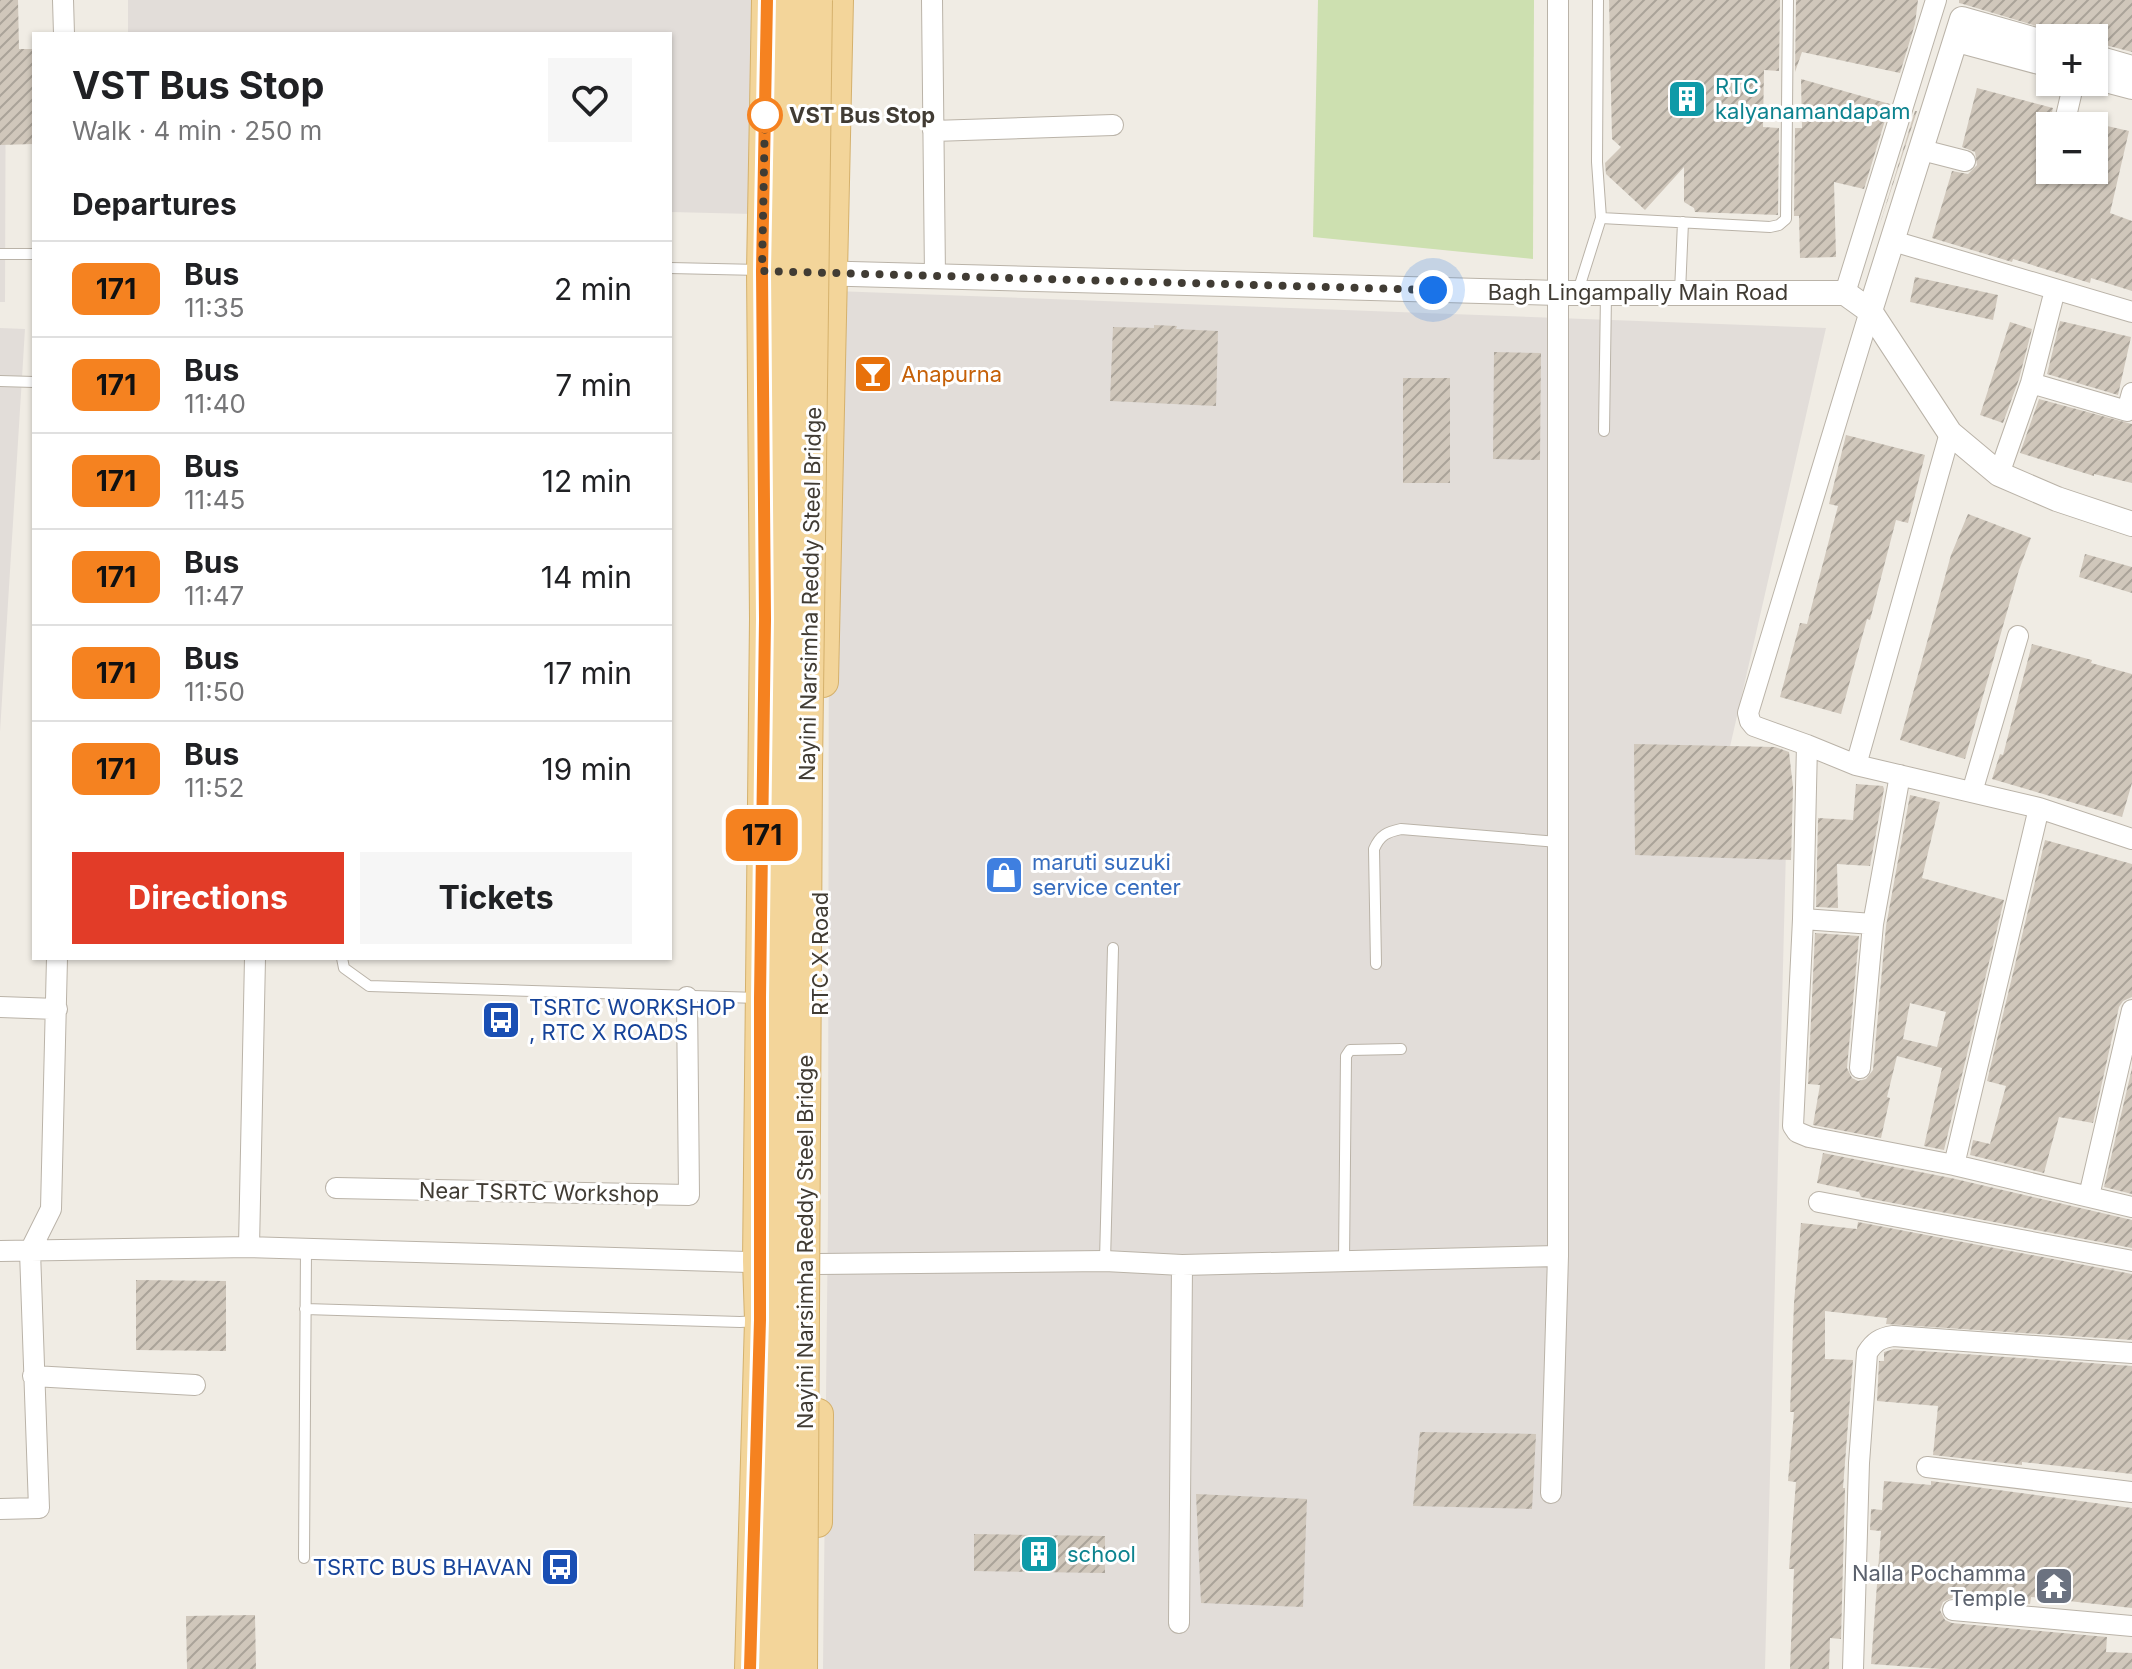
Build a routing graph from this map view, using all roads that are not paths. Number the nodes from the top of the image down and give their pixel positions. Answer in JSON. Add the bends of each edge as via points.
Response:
{"nodes":[{"id":1,"x":63,"y":0,"type":"edge"},
{"id":2,"x":767,"y":0,"type":"edge"},
{"id":3,"x":790,"y":0,"type":"edge"},
{"id":4,"x":817,"y":0,"type":"edge"},
{"id":5,"x":838,"y":0,"type":"edge"},
{"id":6,"x":932,"y":0,"type":"edge"},
{"id":7,"x":1558,"y":0,"type":"edge"},
{"id":8,"x":1598,"y":0,"type":"edge"},
{"id":9,"x":1788,"y":0,"type":"edge"},
{"id":10,"x":1936,"y":0,"type":"edge"},
{"id":11,"x":1962,"y":20,"type":"edge"},
{"id":12,"x":64,"y":32,"type":"edge"},
{"id":13,"x":2036,"y":40,"type":"edge"},
{"id":14,"x":2036,"y":58,"type":"edge"},
{"id":15,"x":2108,"y":61,"type":"edge"},
{"id":16,"x":2132,"y":68,"type":"edge"},
{"id":17,"x":2108,"y":81,"type":"edge"},
{"id":18,"x":2132,"y":87,"type":"edge"},
{"id":19,"x":1113,"y":125,"type":"dead end"},
{"id":20,"x":933,"y":131,"type":"junction"},
{"id":21,"x":1922,"y":150,"type":"junction"},
{"id":22,"x":1965,"y":161,"type":"dead end"},
{"id":23,"x":1601,"y":218,"type":"junction"},
{"id":24,"x":1683,"y":222,"type":"junction"},
{"id":25,"x":1893,"y":241,"type":"junction"},
{"id":26,"x":0,"y":254,"type":"edge"},
{"id":27,"x":32,"y":254,"type":"edge"},
{"id":28,"x":672,"y":268,"type":"edge"},
{"id":29,"x":762,"y":271,"type":"junction"},
{"id":30,"x":831,"y":274,"type":"junction"},
{"id":31,"x":935,"y":277,"type":"junction"},
{"id":32,"x":2055,"y":290,"type":"junction"},
{"id":33,"x":1568,"y":293,"type":"junction"},
{"id":34,"x":1606,"y":293,"type":"junction"},
{"id":35,"x":1680,"y":293,"type":"junction"},
{"id":36,"x":1845,"y":293,"type":"junction"},
{"id":37,"x":1870,"y":311,"type":"junction"},
{"id":38,"x":2132,"y":312,"type":"edge"},
{"id":39,"x":0,"y":381,"type":"edge"},
{"id":40,"x":32,"y":382,"type":"edge"},
{"id":41,"x":2031,"y":383,"type":"junction"},
{"id":42,"x":2132,"y":393,"type":"edge"},
{"id":43,"x":1604,"y":431,"type":"dead end"},
{"id":44,"x":1950,"y":433,"type":"junction"},
{"id":45,"x":1999,"y":474,"type":"junction"},
{"id":46,"x":2132,"y":524,"type":"edge"},
{"id":47,"x":2018,"y":636,"type":"dead end"},
{"id":48,"x":1807,"y":745,"type":"junction"},
{"id":49,"x":1856,"y":765,"type":"junction"},
{"id":50,"x":1900,"y":775,"type":"junction"},
{"id":51,"x":1972,"y":792,"type":"junction"},
{"id":52,"x":2039,"y":808,"type":"junction"},
{"id":53,"x":2132,"y":839,"type":"edge"},
{"id":54,"x":1558,"y":842,"type":"junction"},
{"id":55,"x":1803,"y":919,"type":"junction"},
{"id":56,"x":1873,"y":924,"type":"junction"},
{"id":57,"x":1113,"y":948,"type":"dead end"},
{"id":58,"x":57,"y":960,"type":"edge"},
{"id":59,"x":255,"y":960,"type":"edge"},
{"id":60,"x":342,"y":960,"type":"edge"},
{"id":61,"x":1376,"y":964,"type":"dead end"},
{"id":62,"x":687,"y":997,"type":"junction"},
{"id":63,"x":760,"y":998,"type":"junction"},
{"id":64,"x":0,"y":1007,"type":"edge"},
{"id":65,"x":57,"y":1009,"type":"junction"},
{"id":66,"x":2132,"y":1010,"type":"edge"},
{"id":67,"x":1401,"y":1049,"type":"dead end"},
{"id":68,"x":1860,"y":1068,"type":"dead end"},
{"id":69,"x":1954,"y":1165,"type":"junction"},
{"id":70,"x":336,"y":1188,"type":"dead end"},
{"id":71,"x":2089,"y":1196,"type":"junction"},
{"id":72,"x":1819,"y":1202,"type":"dead end"},
{"id":73,"x":2132,"y":1207,"type":"edge"},
{"id":74,"x":249,"y":1247,"type":"junction"},
{"id":75,"x":306,"y":1249,"type":"junction"},
{"id":76,"x":0,"y":1251,"type":"edge"},
{"id":77,"x":30,"y":1251,"type":"junction"},
{"id":78,"x":1558,"y":1256,"type":"junction"},
{"id":79,"x":758,"y":1261,"type":"junction"},
{"id":80,"x":1105,"y":1261,"type":"junction"},
{"id":81,"x":1344,"y":1261,"type":"junction"},
{"id":82,"x":2132,"y":1261,"type":"edge"},
{"id":83,"x":818,"y":1264,"type":"junction"},
{"id":84,"x":1182,"y":1265,"type":"junction"},
{"id":85,"x":305,"y":1309,"type":"junction"},
{"id":86,"x":760,"y":1320,"type":"junction"},
{"id":87,"x":2132,"y":1353,"type":"edge"},
{"id":88,"x":33,"y":1376,"type":"junction"},
{"id":89,"x":195,"y":1385,"type":"dead end"},
{"id":90,"x":1927,"y":1467,"type":"dead end"},
{"id":91,"x":2132,"y":1492,"type":"edge"},
{"id":92,"x":1551,"y":1493,"type":"dead end"},
{"id":93,"x":0,"y":1509,"type":"edge"},
{"id":94,"x":304,"y":1558,"type":"dead end"},
{"id":95,"x":1953,"y":1610,"type":"dead end"},
{"id":96,"x":1179,"y":1623,"type":"dead end"},
{"id":97,"x":2132,"y":1626,"type":"edge"},
{"id":98,"x":750,"y":1669,"type":"edge"},
{"id":99,"x":772,"y":1669,"type":"edge"},
{"id":100,"x":802,"y":1669,"type":"edge"},
{"id":101,"x":815,"y":1669,"type":"edge"},
{"id":102,"x":1853,"y":1669,"type":"edge"}],
"edges":[{"from":1,"to":12,"type":"street"},
{"from":2,"to":29,"type":"main road"},
{"from":3,"to":99,"type":"main road","name":"Nayini Narsimha Reddy Steel Bridge","bridge":true},
{"from":4,"to":100,"type":"main road","name":"Nayini Narsimha Reddy Steel Bridge","bridge":true},
{"from":5,"to":30,"type":"main road","name":"RTC X Road"},
{"from":6,"to":20,"type":"street"},
{"from":7,"to":33,"type":"street"},
{"from":8,"to":23,"type":"lane"},
{"from":9,"to":24,"type":"lane","via":[[1786,219],[1770,227]]},
{"from":10,"to":36,"type":"street"},
{"from":11,"to":13,"type":"street"},
{"from":11,"to":14,"type":"street"},
{"from":11,"to":21,"type":"street"},
{"from":15,"to":16,"type":"street"},
{"from":17,"to":18,"type":"street"},
{"from":19,"to":20,"type":"street"},
{"from":20,"to":31,"type":"street"},
{"from":21,"to":22,"type":"street"},
{"from":21,"to":25,"type":"street"},
{"from":23,"to":24,"type":"lane"},
{"from":23,"to":33,"type":"lane"},
{"from":24,"to":35,"type":"lane"},
{"from":25,"to":32,"type":"street"},
{"from":25,"to":37,"type":"street"},
{"from":26,"to":27,"type":"lane"},
{"from":28,"to":29,"type":"lane"},
{"from":29,"to":30,"type":"street","name":"Bagh Lingampally Main Road"},
{"from":29,"to":63,"type":"main road"},
{"from":30,"to":31,"type":"street","name":"Bagh Lingampally Main Road"},
{"from":30,"to":83,"type":"main road","name":"RTC X Road"},
{"from":31,"to":33,"type":"street","name":"Bagh Lingampally Main Road"},
{"from":32,"to":38,"type":"street"},
{"from":32,"to":41,"type":"street"},
{"from":33,"to":34,"type":"street","name":"Bagh Lingampally Main Road"},
{"from":33,"to":54,"type":"street"},
{"from":34,"to":35,"type":"street","name":"Bagh Lingampally Main Road"},
{"from":34,"to":43,"type":"lane"},
{"from":35,"to":36,"type":"street","name":"Bagh Lingampally Main Road"},
{"from":36,"to":37,"type":"street"},
{"from":37,"to":44,"type":"street"},
{"from":37,"to":48,"type":"street","via":[[1748,713],[1754,726]]},
{"from":39,"to":40,"type":"lane"},
{"from":41,"to":42,"type":"street","via":[[2127,411]]},
{"from":41,"to":45,"type":"street"},
{"from":44,"to":45,"type":"street"},
{"from":44,"to":49,"type":"street"},
{"from":45,"to":46,"type":"street"},
{"from":47,"to":51,"type":"street"},
{"from":48,"to":49,"type":"street"},
{"from":48,"to":55,"type":"street"},
{"from":49,"to":50,"type":"street"},
{"from":50,"to":51,"type":"street"},
{"from":50,"to":56,"type":"street"},
{"from":51,"to":52,"type":"street"},
{"from":52,"to":53,"type":"street"},
{"from":52,"to":69,"type":"street"},
{"from":54,"to":61,"type":"lane","via":[[1387,832],[1374,849]]},
{"from":54,"to":78,"type":"street"},
{"from":55,"to":56,"type":"street"},
{"from":55,"to":69,"type":"street","via":[[1793,1126],[1809,1137]]},
{"from":56,"to":68,"type":"street"},
{"from":57,"to":80,"type":"lane"},
{"from":58,"to":65,"type":"street"},
{"from":59,"to":74,"type":"street"},
{"from":60,"to":62,"type":"lane","via":[[344,968],[369,986]]},
{"from":62,"to":63,"type":"lane"},
{"from":62,"to":70,"type":"street","name":"Near TSRTC Workshop","via":[[689,1195]]},
{"from":63,"to":79,"type":"main road"},
{"from":64,"to":65,"type":"street"},
{"from":65,"to":77,"type":"street","via":[[51,1209]]},
{"from":66,"to":71,"type":"street"},
{"from":67,"to":81,"type":"lane","via":[[1350,1050],[1346,1056]]},
{"from":69,"to":71,"type":"street"},
{"from":71,"to":73,"type":"street"},
{"from":72,"to":82,"type":"street"},
{"from":74,"to":75,"type":"street"},
{"from":74,"to":77,"type":"street"},
{"from":75,"to":79,"type":"street"},
{"from":75,"to":85,"type":"lane"},
{"from":76,"to":77,"type":"street"},
{"from":77,"to":88,"type":"street"},
{"from":78,"to":81,"type":"street"},
{"from":78,"to":92,"type":"street"},
{"from":79,"to":83,"type":"street"},
{"from":79,"to":86,"type":"main road"},
{"from":80,"to":83,"type":"street"},
{"from":80,"to":84,"type":"street"},
{"from":81,"to":84,"type":"street"},
{"from":83,"to":101,"type":"main road","name":"RTC X Road"},
{"from":84,"to":96,"type":"street"},
{"from":85,"to":86,"type":"lane"},
{"from":85,"to":94,"type":"lane"},
{"from":86,"to":98,"type":"main road"},
{"from":87,"to":102,"type":"street","via":[[1893,1336],[1872,1344],[1859,1463]]},
{"from":88,"to":89,"type":"street"},
{"from":88,"to":93,"type":"street","via":[[39,1508]]},
{"from":90,"to":91,"type":"street"},
{"from":95,"to":97,"type":"street"}]}
